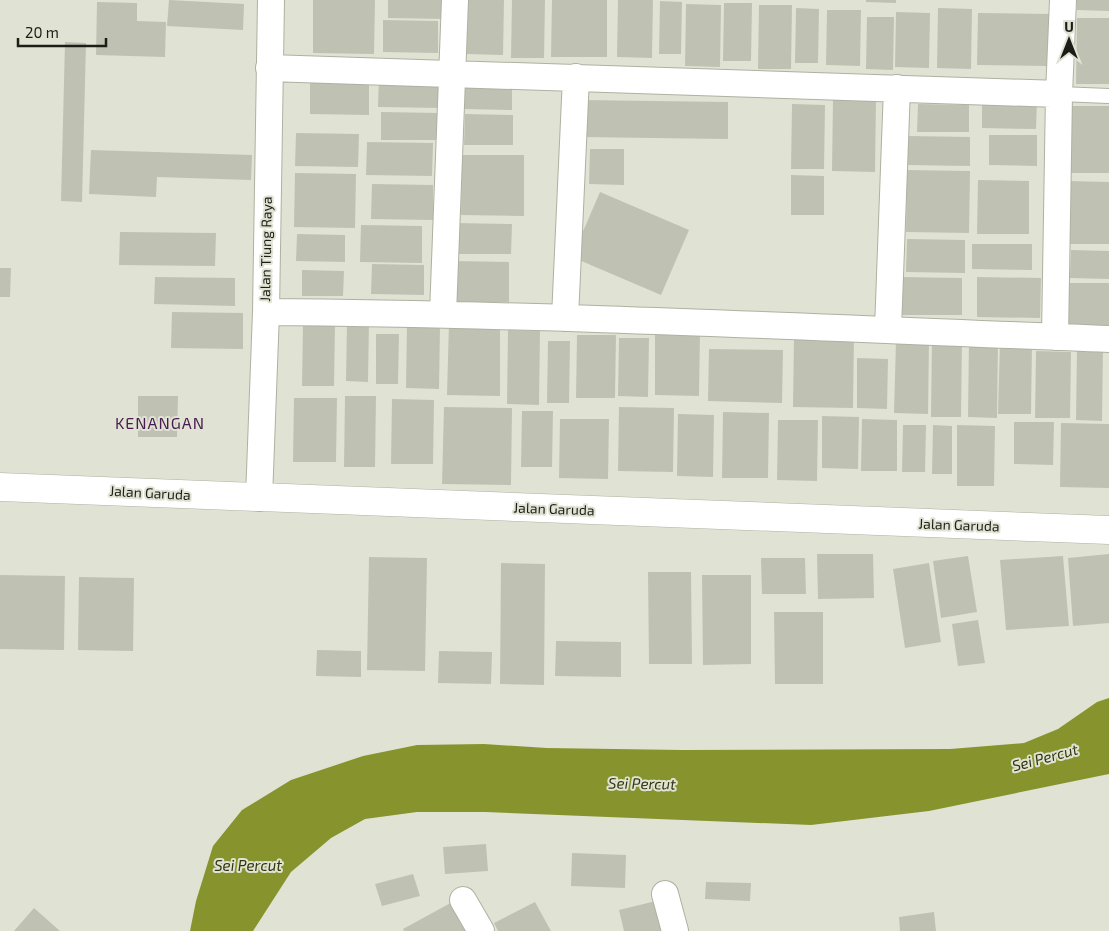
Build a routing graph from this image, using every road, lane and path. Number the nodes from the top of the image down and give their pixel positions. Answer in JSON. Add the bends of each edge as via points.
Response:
{"nodes":[{"id":1,"x":271,"y":0,"type":"edge"},
{"id":2,"x":455,"y":0,"type":"edge"},
{"id":3,"x":1063,"y":0,"type":"edge"},
{"id":4,"x":269,"y":68,"type":"junction"},
{"id":5,"x":453,"y":73,"type":"junction"},
{"id":6,"x":576,"y":77,"type":"junction"},
{"id":7,"x":897,"y":88,"type":"junction"},
{"id":8,"x":1058,"y":94,"type":"junction"},
{"id":9,"x":1109,"y":96,"type":"edge"},
{"id":10,"x":266,"y":312,"type":"junction"},
{"id":11,"x":443,"y":314,"type":"junction"},
{"id":12,"x":565,"y":318,"type":"junction"},
{"id":13,"x":888,"y":329,"type":"junction"},
{"id":14,"x":1055,"y":337,"type":"junction"},
{"id":15,"x":1109,"y":339,"type":"edge"},
{"id":16,"x":0,"y":487,"type":"edge"},
{"id":17,"x":259,"y":498,"type":"junction"},
{"id":18,"x":1109,"y":530,"type":"edge"},
{"id":19,"x":665,"y":894,"type":"dead end"},
{"id":20,"x":463,"y":900,"type":"dead end"},
{"id":21,"x":481,"y":931,"type":"edge"},
{"id":22,"x":675,"y":931,"type":"edge"}],
"edges":[{"from":1,"to":4,"type":"street","name":"Jalan Tiung Raya"},
{"from":2,"to":5,"type":"street"},
{"from":3,"to":8,"type":"street"},
{"from":4,"to":5,"type":"street"},
{"from":4,"to":10,"type":"street","name":"Jalan Tiung Raya"},
{"from":5,"to":6,"type":"street"},
{"from":5,"to":11,"type":"street"},
{"from":6,"to":7,"type":"street"},
{"from":6,"to":12,"type":"street"},
{"from":7,"to":8,"type":"street"},
{"from":7,"to":13,"type":"street"},
{"from":8,"to":9,"type":"lane"},
{"from":8,"to":14,"type":"street"},
{"from":10,"to":11,"type":"street"},
{"from":10,"to":17,"type":"street","name":"Jalan Tiung Raya"},
{"from":11,"to":12,"type":"street"},
{"from":12,"to":13,"type":"street"},
{"from":13,"to":14,"type":"street"},
{"from":14,"to":15,"type":"street"},
{"from":16,"to":17,"type":"street","name":"Jalan Garuda"},
{"from":17,"to":18,"type":"street","name":"Jalan Garuda"},
{"from":19,"to":22,"type":"street"},
{"from":20,"to":21,"type":"street"}]}
